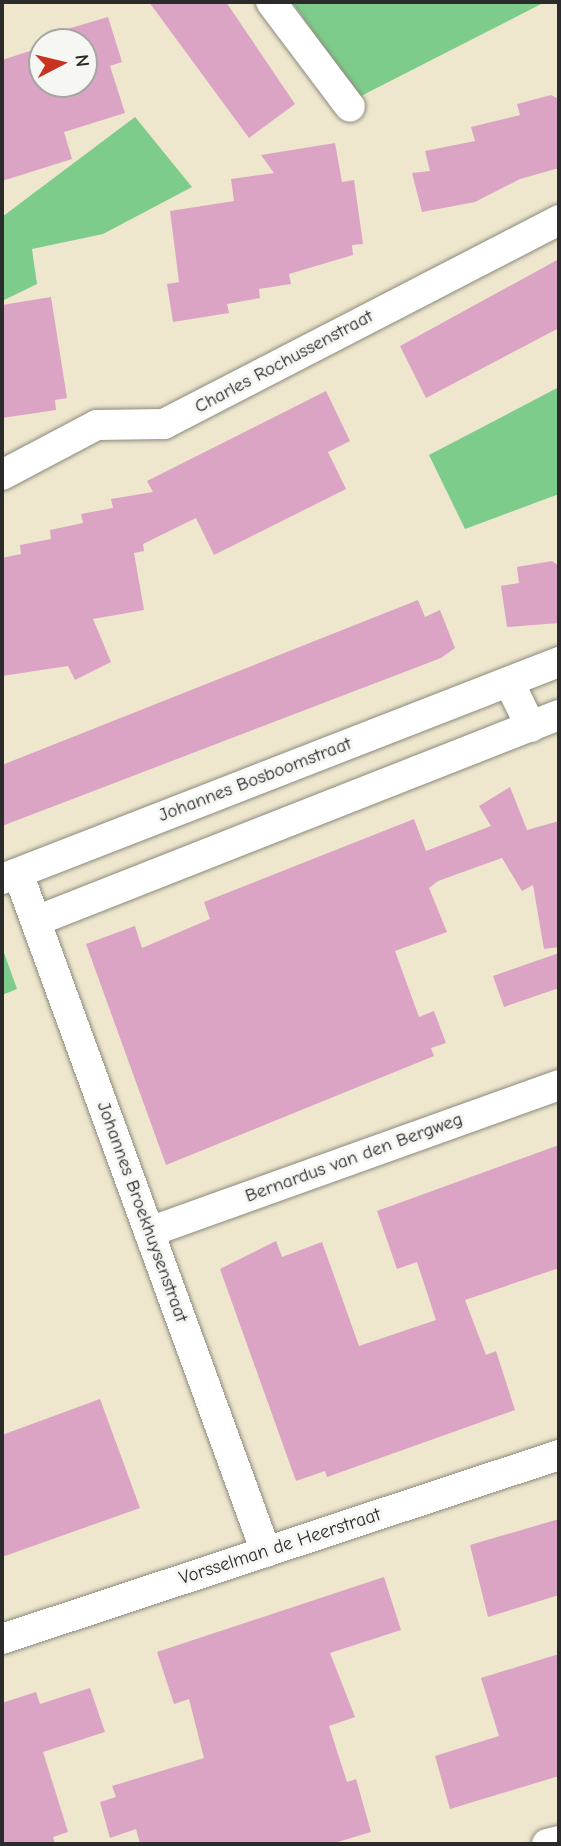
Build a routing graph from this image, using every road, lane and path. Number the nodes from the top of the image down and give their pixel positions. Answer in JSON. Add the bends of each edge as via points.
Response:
{"nodes":[{"id":1,"x":271,"y":2,"type":"edge"},
{"id":2,"x":350,"y":107,"type":"dead end"},
{"id":3,"x":559,"y":220,"type":"edge"},
{"id":4,"x":2,"y":475,"type":"edge"},
{"id":5,"x":559,"y":662,"type":"edge"},
{"id":6,"x":509,"y":682,"type":"junction"},
{"id":7,"x":559,"y":715,"type":"edge"},
{"id":8,"x":531,"y":727,"type":"junction"},
{"id":9,"x":10,"y":876,"type":"edge"},
{"id":10,"x":36,"y":921,"type":"junction"},
{"id":11,"x":559,"y":1085,"type":"edge"},
{"id":12,"x":149,"y":1232,"type":"junction"},
{"id":13,"x":559,"y":1455,"type":"edge"},
{"id":14,"x":266,"y":1552,"type":"junction"},
{"id":15,"x":2,"y":1639,"type":"edge"},
{"id":16,"x":559,"y":1840,"type":"edge"},
{"id":17,"x":547,"y":1844,"type":"edge"}],
"edges":[{"from":1,"to":2,"type":"street"},
{"from":3,"to":4,"type":"street","name":"Charles Rochussenstraat","via":[[164,424],[97,425]]},
{"from":5,"to":6,"type":"street","name":"Johannes Bosboomstraat"},
{"from":6,"to":8,"type":"street"},
{"from":6,"to":9,"type":"street","name":"Johannes Bosboomstraat"},
{"from":7,"to":8,"type":"street"},
{"from":8,"to":10,"type":"street"},
{"from":9,"to":10,"type":"street","name":"Johannes Broekhuysenstraat"},
{"from":10,"to":12,"type":"street","name":"Johannes Broekhuysenstraat"},
{"from":11,"to":12,"type":"street","name":"Bernardus van den Bergweg"},
{"from":12,"to":14,"type":"street","name":"Johannes Broekhuysenstraat"},
{"from":13,"to":14,"type":"street","name":"Vorsselman de Heerstraat"},
{"from":14,"to":15,"type":"street","name":"Vorsselman de Heerstraat"},
{"from":16,"to":17,"type":"street"}]}
